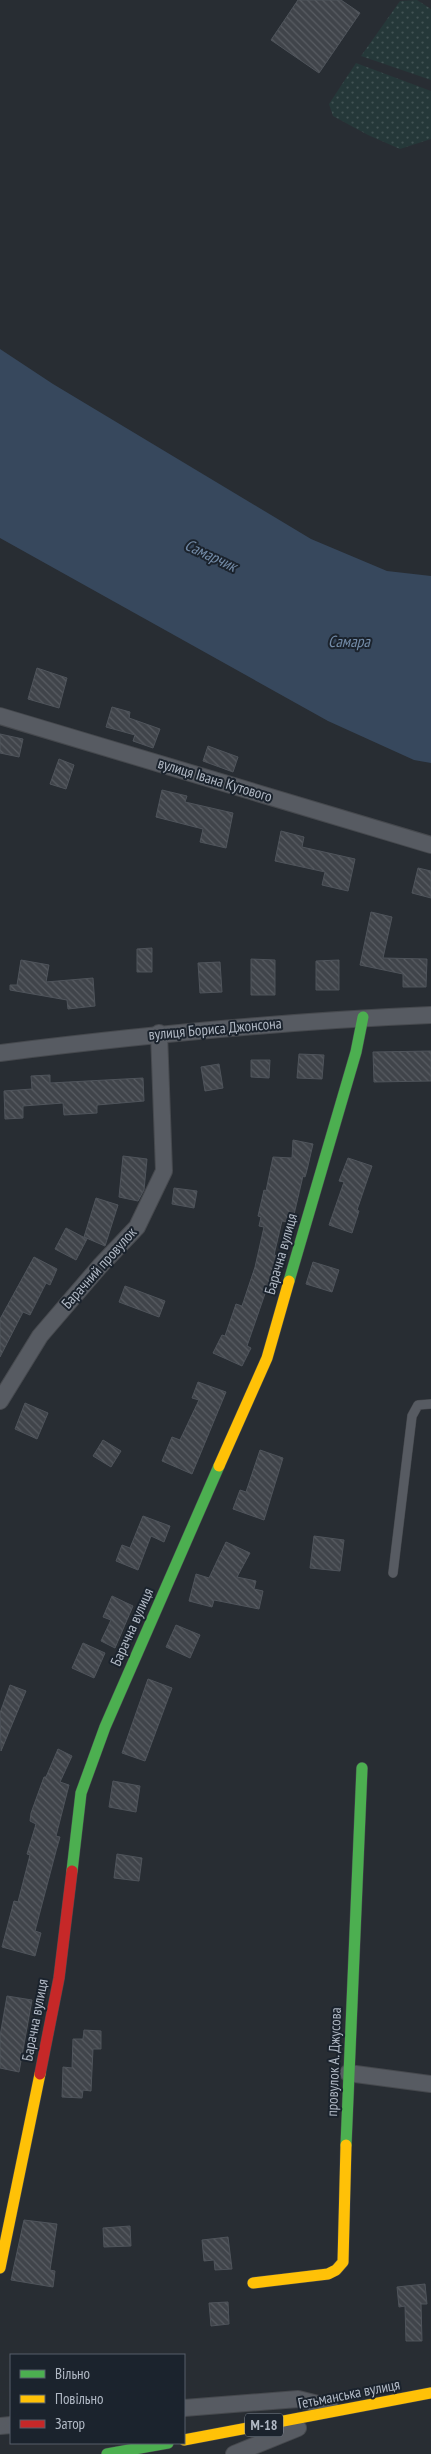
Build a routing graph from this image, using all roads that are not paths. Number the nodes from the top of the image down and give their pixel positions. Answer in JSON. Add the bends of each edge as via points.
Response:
{"nodes":[{"id":1,"x":0,"y":716,"type":"edge"},
{"id":2,"x":431,"y":845,"type":"edge"},
{"id":3,"x":431,"y":1015,"type":"edge"},
{"id":4,"x":363,"y":1017,"type":"junction"},
{"id":5,"x":159,"y":1033,"type":"junction"},
{"id":6,"x":0,"y":1052,"type":"edge"},
{"id":7,"x":0,"y":1401,"type":"edge"},
{"id":8,"x":431,"y":1404,"type":"edge"},
{"id":9,"x":393,"y":1573,"type":"dead end"},
{"id":10,"x":362,"y":1768,"type":"dead end"},
{"id":11,"x":348,"y":2073,"type":"junction"},
{"id":12,"x":431,"y":2084,"type":"edge"},
{"id":13,"x":0,"y":2268,"type":"edge"},
{"id":14,"x":253,"y":2284,"type":"dead end"},
{"id":15,"x":431,"y":2393,"type":"edge"},
{"id":16,"x":185,"y":2408,"type":"edge"},
{"id":17,"x":344,"y":2410,"type":"junction"},
{"id":18,"x":185,"y":2440,"type":"edge"},
{"id":19,"x":162,"y":2444,"type":"edge"},
{"id":20,"x":107,"y":2454,"type":"edge"},
{"id":21,"x":234,"y":2454,"type":"edge"}],
"edges":[{"from":1,"to":2,"type":"street","name":"вулиця Івана Кутового"},
{"from":3,"to":4,"type":"street","name":"вулиця Бориса Джонсона"},
{"from":4,"to":5,"type":"street","name":"вулиця Бориса Джонсона"},
{"from":4,"to":13,"type":"main road","name":"Барачна вулиця","via":[[356,1052],[267,1358],[104,1726],[81,1793],[59,1978]]},
{"from":5,"to":6,"type":"street","name":"вулиця Бориса Джонсона"},
{"from":5,"to":7,"type":"street","name":"Барачний провулок","via":[[164,1171],[137,1227],[40,1336]]},
{"from":8,"to":9,"type":"lane","via":[[418,1406],[412,1416]]},
{"from":10,"to":11,"type":"main road","name":"провулок А. Джусова"},
{"from":11,"to":12,"type":"street"},
{"from":11,"to":14,"type":"main road","name":"провулок А. Джусова","via":[[343,2262],[328,2274]]},
{"from":15,"to":17,"type":"main road","name":"Гетьманська вулиця","number":"М-18"},
{"from":16,"to":17,"type":"street","via":[[298,2399]]},
{"from":17,"to":18,"type":"main road","name":"Гетьманська вулиця","number":"М-18"},
{"from":17,"to":21,"type":"street"},
{"from":19,"to":20,"type":"main road"}]}
